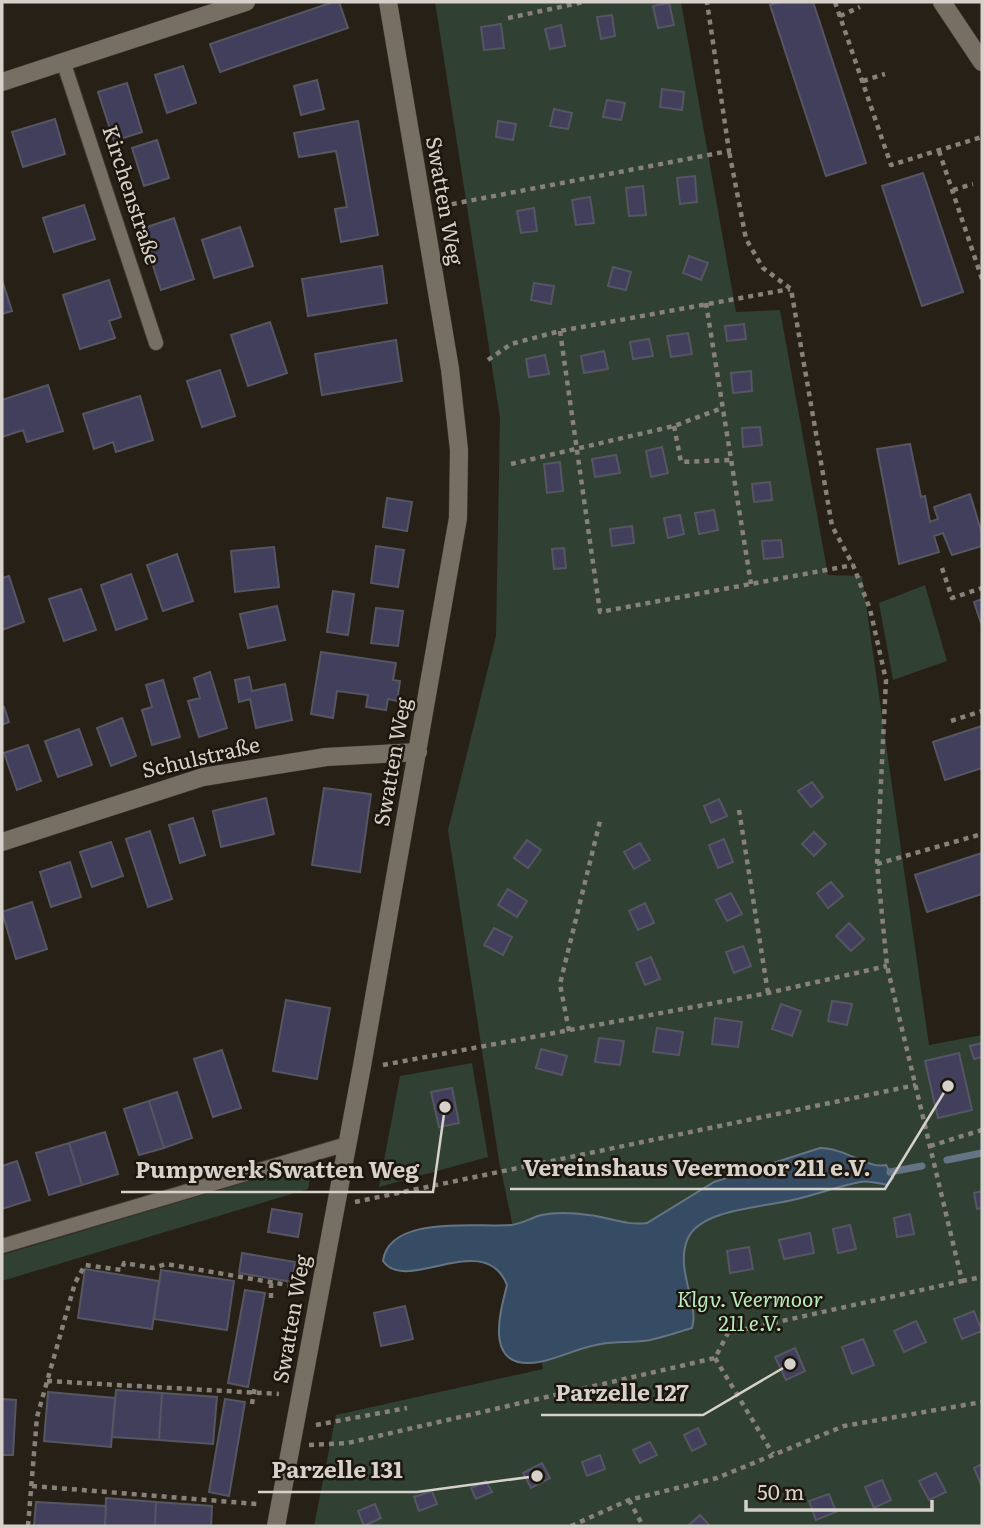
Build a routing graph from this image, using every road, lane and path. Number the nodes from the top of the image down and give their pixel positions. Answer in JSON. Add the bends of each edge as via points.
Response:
{"nodes":[{"id":1,"x":246,"y":2,"type":"edge"},
{"id":2,"x":388,"y":2,"type":"edge"},
{"id":3,"x":584,"y":2,"type":"edge"},
{"id":4,"x":707,"y":2,"type":"edge"},
{"id":5,"x":835,"y":2,"type":"edge"},
{"id":6,"x":942,"y":2,"type":"edge"},
{"id":7,"x":860,"y":7,"type":"dead end"},
{"id":8,"x":840,"y":16,"type":"junction"},
{"id":9,"x":508,"y":18,"type":"dead end"},
{"id":10,"x":63,"y":61,"type":"junction"},
{"id":11,"x":982,"y":62,"type":"edge"},
{"id":12,"x":885,"y":74,"type":"dead end"},
{"id":13,"x":863,"y":81,"type":"junction"},
{"id":14,"x":2,"y":82,"type":"edge"},
{"id":15,"x":982,"y":137,"type":"edge"},
{"id":16,"x":729,"y":151,"type":"junction"},
{"id":17,"x":939,"y":151,"type":"junction"},
{"id":18,"x":973,"y":184,"type":"dead end"},
{"id":19,"x":953,"y":190,"type":"junction"},
{"id":20,"x":422,"y":210,"type":"junction"},
{"id":21,"x":982,"y":258,"type":"edge"},
{"id":22,"x":976,"y":260,"type":"junction"},
{"id":23,"x":982,"y":279,"type":"edge"},
{"id":24,"x":791,"y":289,"type":"junction"},
{"id":25,"x":706,"y":303,"type":"junction"},
{"id":26,"x":560,"y":331,"type":"junction"},
{"id":27,"x":156,"y":343,"type":"dead end"},
{"id":28,"x":488,"y":360,"type":"dead end"},
{"id":29,"x":722,"y":408,"type":"junction"},
{"id":30,"x":674,"y":426,"type":"junction"},
{"id":31,"x":579,"y":448,"type":"junction"},
{"id":32,"x":730,"y":460,"type":"junction"},
{"id":33,"x":511,"y":464,"type":"dead end"},
{"id":34,"x":853,"y":565,"type":"junction"},
{"id":35,"x":942,"y":568,"type":"dead end"},
{"id":36,"x":751,"y":583,"type":"junction"},
{"id":37,"x":982,"y":588,"type":"edge"},
{"id":38,"x":982,"y":711,"type":"edge"},
{"id":39,"x":951,"y":721,"type":"dead end"},
{"id":40,"x":418,"y":752,"type":"junction"},
{"id":41,"x":739,"y":810,"type":"dead end"},
{"id":42,"x":601,"y":817,"type":"dead end"},
{"id":43,"x":982,"y":834,"type":"edge"},
{"id":44,"x":2,"y":842,"type":"edge"},
{"id":45,"x":877,"y":864,"type":"junction"},
{"id":46,"x":887,"y":966,"type":"junction"},
{"id":47,"x":768,"y":993,"type":"junction"},
{"id":48,"x":569,"y":1031,"type":"junction"},
{"id":49,"x":362,"y":1066,"type":"junction"},
{"id":50,"x":916,"y":1085,"type":"junction"},
{"id":51,"x":982,"y":1130,"type":"edge"},
{"id":52,"x":347,"y":1144,"type":"junction"},
{"id":53,"x":930,"y":1146,"type":"junction"},
{"id":54,"x":335,"y":1205,"type":"junction"},
{"id":55,"x":2,"y":1246,"type":"edge"},
{"id":56,"x":982,"y":1277,"type":"edge"},
{"id":57,"x":962,"y":1281,"type":"junction"},
{"id":58,"x":271,"y":1283,"type":"junction"},
{"id":59,"x":299,"y":1287,"type":"dead end"},
{"id":60,"x":271,"y":1298,"type":"dead end"},
{"id":61,"x":715,"y":1358,"type":"junction"},
{"id":62,"x":47,"y":1381,"type":"junction"},
{"id":63,"x":255,"y":1385,"type":"dead end"},
{"id":64,"x":254,"y":1393,"type":"junction"},
{"id":65,"x":279,"y":1394,"type":"dead end"},
{"id":66,"x":982,"y":1402,"type":"edge"},
{"id":67,"x":252,"y":1404,"type":"dead end"},
{"id":68,"x":407,"y":1408,"type":"dead end"},
{"id":69,"x":295,"y":1429,"type":"junction"},
{"id":70,"x":306,"y":1445,"type":"dead end"},
{"id":71,"x":773,"y":1454,"type":"junction"},
{"id":72,"x":33,"y":1486,"type":"junction"},
{"id":73,"x":629,"y":1500,"type":"junction"},
{"id":74,"x":257,"y":1504,"type":"dead end"},
{"id":75,"x":29,"y":1526,"type":"edge"},
{"id":76,"x":276,"y":1526,"type":"edge"},
{"id":77,"x":571,"y":1526,"type":"edge"},
{"id":78,"x":643,"y":1526,"type":"edge"}],
"edges":[{"from":1,"to":10,"type":"street"},
{"from":2,"to":20,"type":"street","name":"Swatten Weg"},
{"from":3,"to":9,"type":"path"},
{"from":4,"to":16,"type":"path"},
{"from":5,"to":8,"type":"path"},
{"from":6,"to":11,"type":"street"},
{"from":7,"to":8,"type":"path"},
{"from":8,"to":13,"type":"path"},
{"from":10,"to":14,"type":"street"},
{"from":10,"to":27,"type":"lane","name":"Kirchenstraße"},
{"from":12,"to":13,"type":"path"},
{"from":13,"to":17,"type":"path","via":[[891,165]]},
{"from":15,"to":17,"type":"path"},
{"from":16,"to":20,"type":"path"},
{"from":16,"to":24,"type":"path","via":[[746,239],[763,268]]},
{"from":17,"to":19,"type":"path"},
{"from":18,"to":19,"type":"path"},
{"from":19,"to":22,"type":"path"},
{"from":20,"to":40,"type":"street","name":"Swatten Weg","via":[[450,369],[460,478],[458,518]]},
{"from":21,"to":22,"type":"path"},
{"from":22,"to":23,"type":"path"},
{"from":24,"to":25,"type":"path"},
{"from":24,"to":34,"type":"path","via":[[832,526]]},
{"from":25,"to":26,"type":"path"},
{"from":25,"to":29,"type":"path"},
{"from":26,"to":28,"type":"path","via":[[510,344]]},
{"from":26,"to":31,"type":"path"},
{"from":29,"to":30,"type":"path"},
{"from":29,"to":32,"type":"path"},
{"from":30,"to":31,"type":"path"},
{"from":30,"to":32,"type":"path","via":[[681,462]]},
{"from":31,"to":33,"type":"path"},
{"from":31,"to":36,"type":"path","via":[[600,612]]},
{"from":32,"to":36,"type":"path"},
{"from":34,"to":36,"type":"path"},
{"from":34,"to":45,"type":"path","via":[[870,609],[886,680]]},
{"from":35,"to":37,"type":"path","via":[[952,598]]},
{"from":38,"to":39,"type":"path"},
{"from":40,"to":44,"type":"street","name":"Schulstraße","via":[[326,757],[203,777]]},
{"from":40,"to":49,"type":"street","name":"Swatten Weg"},
{"from":41,"to":47,"type":"path"},
{"from":42,"to":48,"type":"path","via":[[560,984]]},
{"from":43,"to":45,"type":"path"},
{"from":45,"to":46,"type":"path"},
{"from":46,"to":47,"type":"path"},
{"from":46,"to":50,"type":"path"},
{"from":47,"to":48,"type":"path"},
{"from":48,"to":49,"type":"path"},
{"from":49,"to":52,"type":"street","name":"Swatten Weg"},
{"from":50,"to":53,"type":"path"},
{"from":50,"to":54,"type":"path"},
{"from":51,"to":53,"type":"path"},
{"from":52,"to":54,"type":"street","name":"Swatten Weg"},
{"from":52,"to":55,"type":"lane"},
{"from":53,"to":57,"type":"path"},
{"from":54,"to":69,"type":"street","name":"Swatten Weg"},
{"from":56,"to":57,"type":"path"},
{"from":57,"to":61,"type":"path","via":[[729,1333]]},
{"from":58,"to":59,"type":"path"},
{"from":58,"to":60,"type":"path"},
{"from":58,"to":62,"type":"path","via":[[166,1264],[153,1268],[124,1263],[122,1270],[85,1265],[75,1283]]},
{"from":61,"to":70,"type":"path","via":[[348,1443]]},
{"from":61,"to":71,"type":"path"},
{"from":62,"to":64,"type":"path"},
{"from":62,"to":72,"type":"path","via":[[37,1418]]},
{"from":63,"to":64,"type":"path"},
{"from":64,"to":65,"type":"path"},
{"from":64,"to":67,"type":"path"},
{"from":66,"to":71,"type":"path","via":[[844,1426]]},
{"from":68,"to":69,"type":"path"},
{"from":69,"to":76,"type":"street","name":"Swatten Weg"},
{"from":71,"to":73,"type":"path","via":[[717,1478]]},
{"from":72,"to":74,"type":"path"},
{"from":72,"to":75,"type":"path"},
{"from":73,"to":77,"type":"path"},
{"from":73,"to":78,"type":"path"}]}
